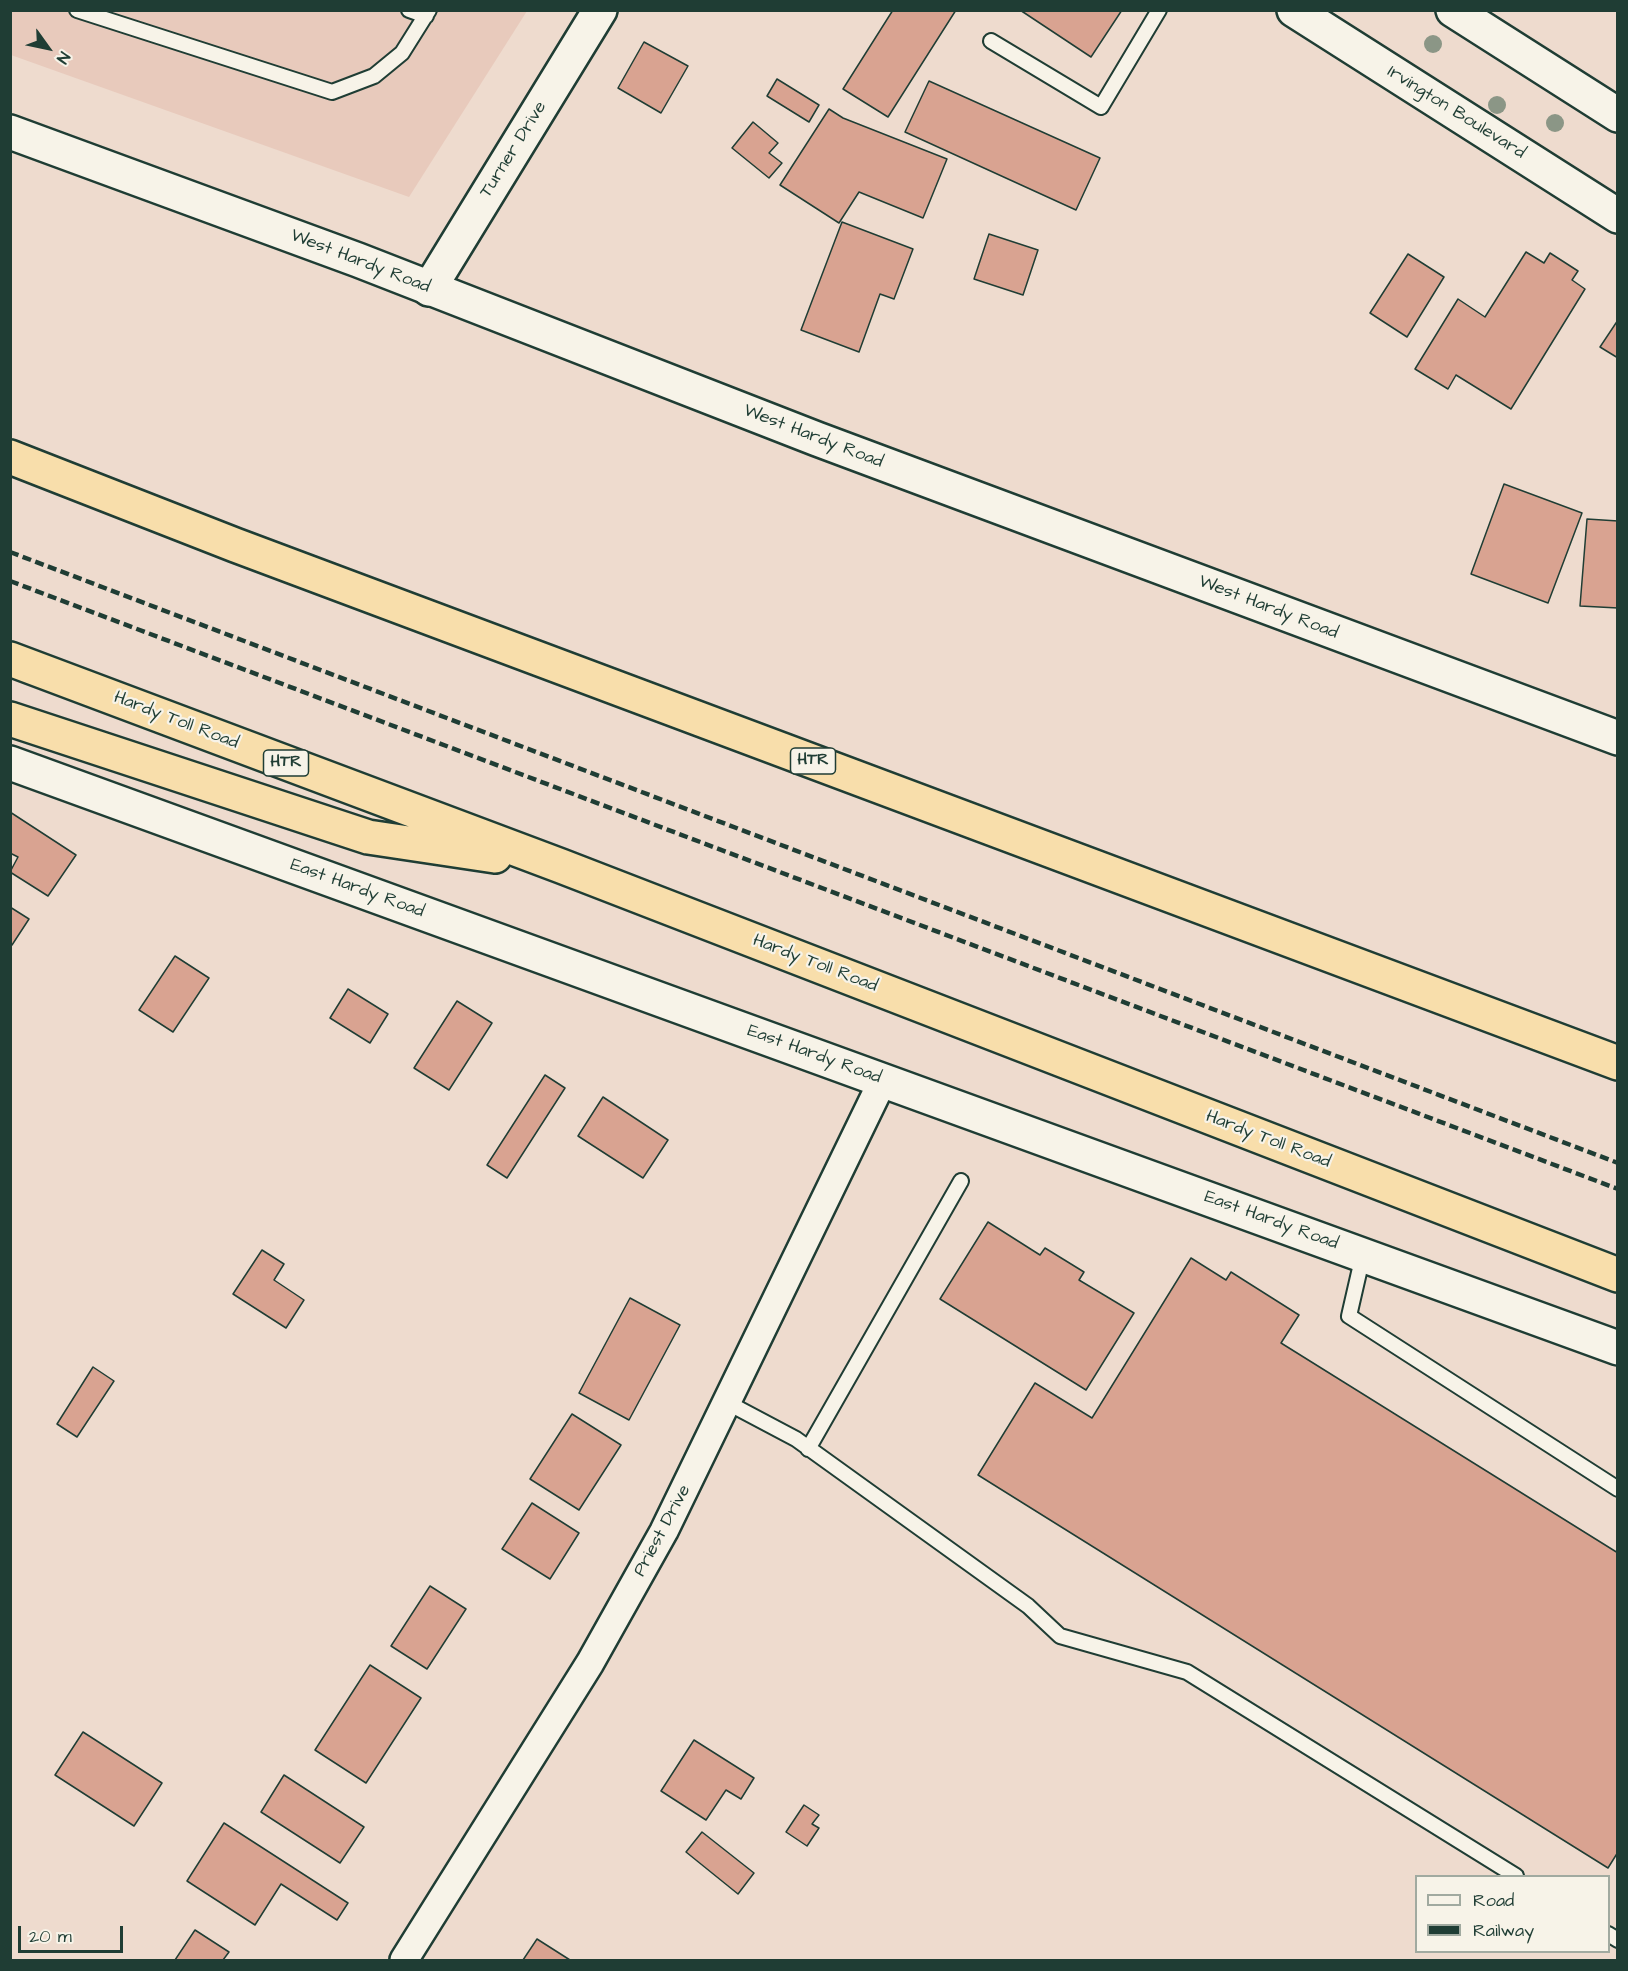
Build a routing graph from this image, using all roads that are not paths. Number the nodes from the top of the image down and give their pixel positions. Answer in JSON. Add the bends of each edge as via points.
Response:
{"nodes":[{"id":1,"x":77,"y":10,"type":"edge"},
{"id":2,"x":409,"y":10,"type":"edge"},
{"id":3,"x":600,"y":10,"type":"edge"},
{"id":4,"x":1159,"y":10,"type":"edge"},
{"id":5,"x":1294,"y":10,"type":"edge"},
{"id":6,"x":1453,"y":10,"type":"edge"},
{"id":7,"x":427,"y":13,"type":"edge"},
{"id":8,"x":991,"y":41,"type":"dead end"},
{"id":9,"x":1617,"y":115,"type":"edge"},
{"id":10,"x":10,"y":132,"type":"edge"},
{"id":11,"x":1617,"y":216,"type":"edge"},
{"id":12,"x":429,"y":289,"type":"junction"},
{"id":13,"x":10,"y":457,"type":"edge"},
{"id":14,"x":10,"y":659,"type":"edge"},
{"id":15,"x":10,"y":719,"type":"edge"},
{"id":16,"x":1617,"y":738,"type":"edge"},
{"id":17,"x":10,"y":763,"type":"edge"},
{"id":18,"x":561,"y":866,"type":"junction"},
{"id":19,"x":1617,"y":1063,"type":"edge"},
{"id":20,"x":883,"y":1080,"type":"junction"},
{"id":21,"x":961,"y":1181,"type":"dead end"},
{"id":22,"x":1363,"y":1255,"type":"junction"},
{"id":23,"x":1617,"y":1275,"type":"edge"},
{"id":24,"x":1617,"y":1348,"type":"edge"},
{"id":25,"x":728,"y":1403,"type":"junction"},
{"id":26,"x":808,"y":1449,"type":"junction"},
{"id":27,"x":1617,"y":1490,"type":"edge"},
{"id":28,"x":1514,"y":1875,"type":"edge"},
{"id":29,"x":404,"y":1960,"type":"edge"}],
"edges":[{"from":1,"to":7,"type":"lane","via":[[332,92],[374,76],[402,53]]},
{"from":2,"to":7,"type":"lane"},
{"from":3,"to":12,"type":"main road","name":"Turner Drive"},
{"from":4,"to":8,"type":"lane","via":[[1101,107]]},
{"from":5,"to":11,"type":"main road","name":"Irvington Boulevard"},
{"from":6,"to":9,"type":"main road"},
{"from":10,"to":12,"type":"main road","name":"West Hardy Road"},
{"from":12,"to":16,"type":"main road","name":"West Hardy Road"},
{"from":13,"to":19,"type":"highway","number":"HTR"},
{"from":14,"to":18,"type":"highway","name":"Hardy Toll Road","number":"HTR"},
{"from":15,"to":18,"type":"highway","via":[[368,837]]},
{"from":17,"to":20,"type":"main road","name":"East Hardy Road"},
{"from":18,"to":23,"type":"highway","name":"Hardy Toll Road","number":"HTR"},
{"from":20,"to":22,"type":"main road","name":"East Hardy Road"},
{"from":20,"to":25,"type":"street","name":"Priest Drive"},
{"from":21,"to":26,"type":"lane"},
{"from":22,"to":24,"type":"main road","name":"East Hardy Road"},
{"from":22,"to":27,"type":"lane","via":[[1349,1316]]},
{"from":25,"to":26,"type":"lane","via":[[796,1438]]},
{"from":25,"to":29,"type":"street","name":"Priest Drive","via":[[664,1531],[590,1663]]},
{"from":26,"to":28,"type":"lane","via":[[1028,1606],[1060,1636],[1187,1672]]}]}
